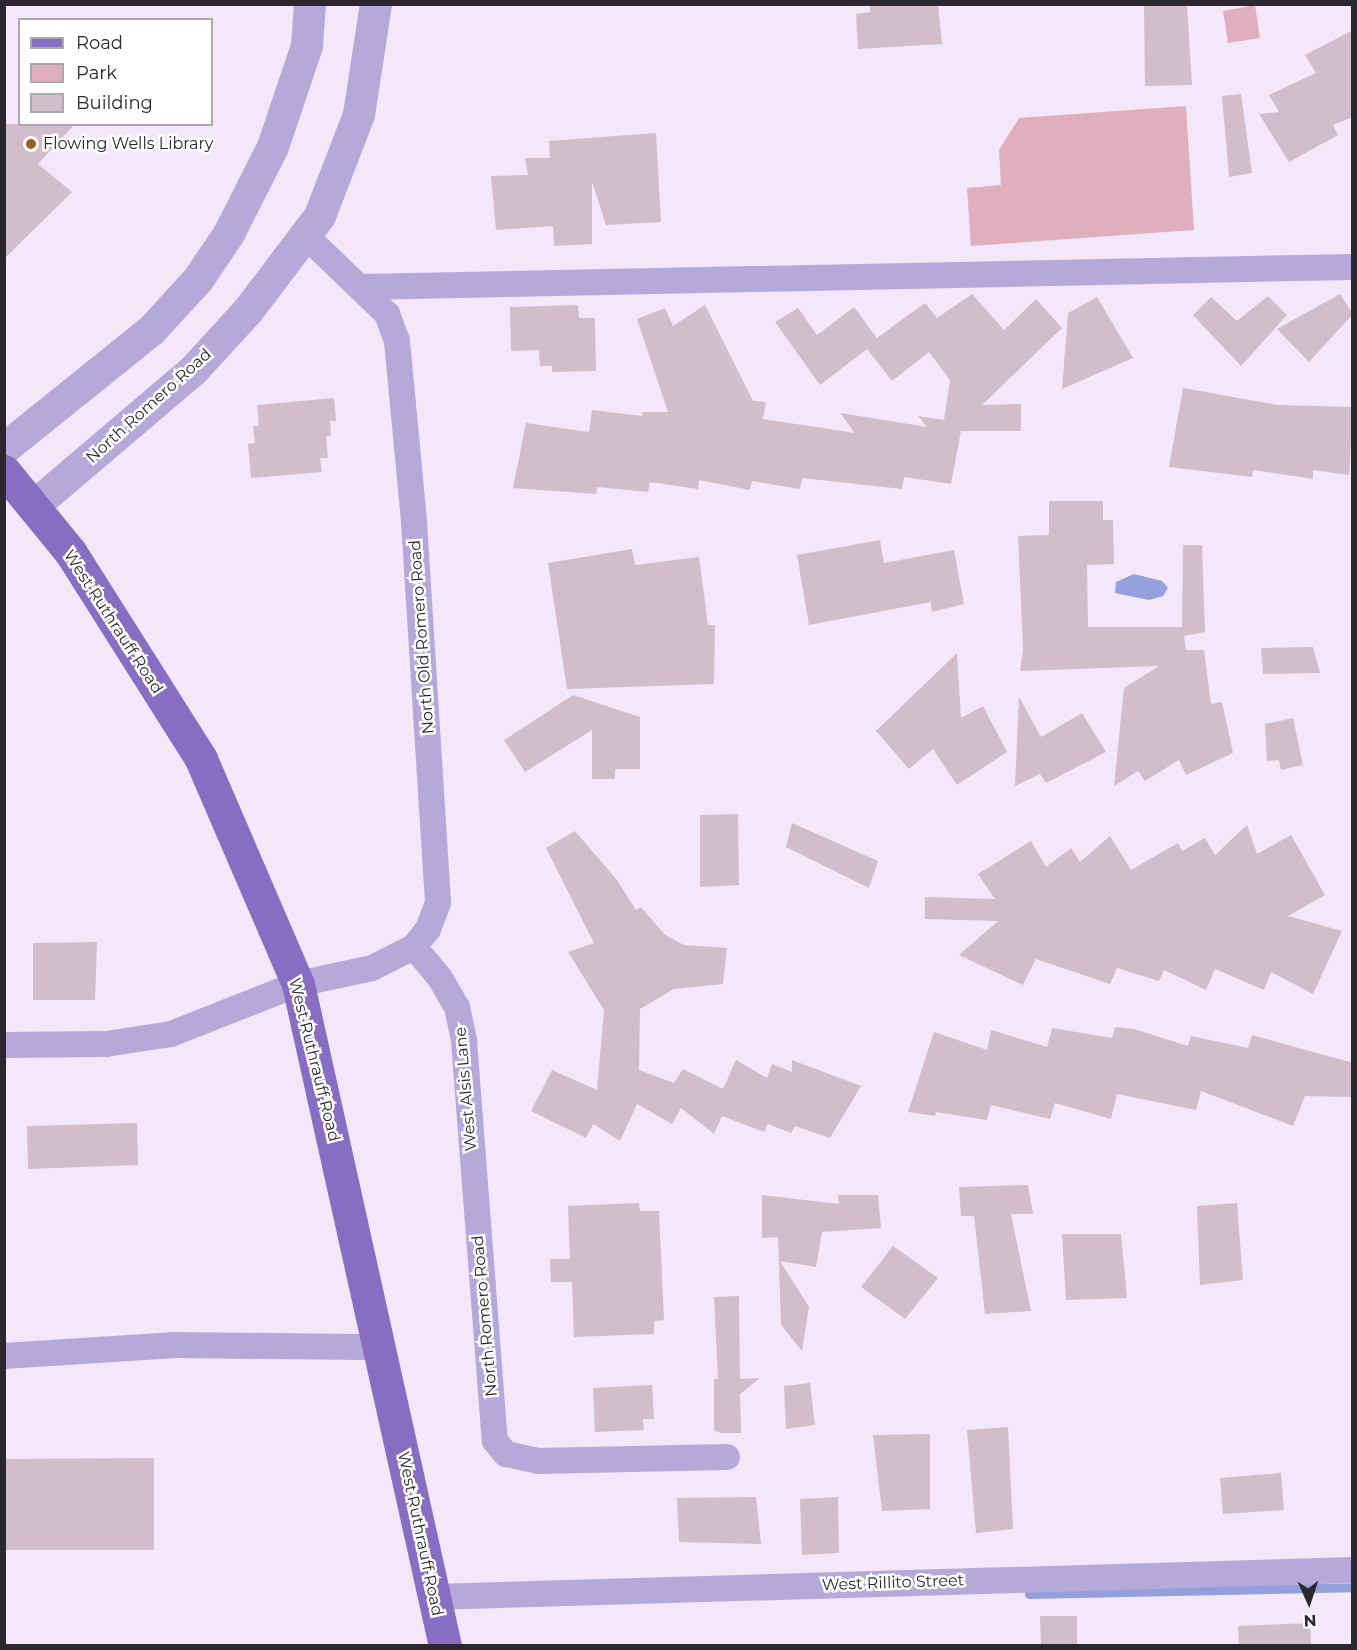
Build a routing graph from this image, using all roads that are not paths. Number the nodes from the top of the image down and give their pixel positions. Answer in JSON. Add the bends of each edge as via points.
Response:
{"nodes":[{"id":1,"x":310,"y":4,"type":"edge"},
{"id":2,"x":376,"y":4,"type":"edge"},
{"id":3,"x":305,"y":236,"type":"junction"},
{"id":4,"x":1353,"y":267,"type":"edge"},
{"id":5,"x":362,"y":288,"type":"junction"},
{"id":6,"x":4,"y":450,"type":"edge"},
{"id":7,"x":4,"y":471,"type":"edge"},
{"id":8,"x":33,"y":507,"type":"junction"},
{"id":9,"x":414,"y":947,"type":"junction"},
{"id":10,"x":298,"y":984,"type":"junction"},
{"id":11,"x":4,"y":1045,"type":"edge"},
{"id":12,"x":473,"y":1173,"type":"joint"},
{"id":13,"x":379,"y":1347,"type":"junction"},
{"id":14,"x":4,"y":1356,"type":"edge"},
{"id":15,"x":727,"y":1457,"type":"dead end"},
{"id":16,"x":1353,"y":1570,"type":"edge"},
{"id":17,"x":434,"y":1597,"type":"junction"},
{"id":18,"x":445,"y":1646,"type":"edge"}],
"edges":[{"from":1,"to":6,"type":"street","via":[[307,46],[273,147],[229,234],[204,271],[152,330]]},
{"from":2,"to":3,"type":"street","name":"North Romero Road","via":[[359,116],[320,216]]},
{"from":3,"to":5,"type":"street","name":"North Old Romero Road"},
{"from":3,"to":8,"type":"street","name":"North Romero Road","via":[[249,311],[193,371]]},
{"from":4,"to":5,"type":"street"},
{"from":5,"to":9,"type":"street","name":"North Old Romero Road","via":[[387,314],[397,341],[414,521],[438,903],[428,929]]},
{"from":7,"to":8,"type":"main road","name":"West Ruthrauff Road"},
{"from":8,"to":10,"type":"main road","name":"West Ruthrauff Road","via":[[71,553],[201,759]]},
{"from":9,"to":10,"type":"street","name":"North Old Romero Road","via":[[372,968]]},
{"from":9,"to":12,"type":"street","name":"West Alsis Lane","via":[[440,978],[457,1007],[464,1041]]},
{"from":10,"to":11,"type":"street","name":"North Old Romero Road","via":[[171,1034],[106,1044]]},
{"from":10,"to":13,"type":"main road","name":"West Ruthrauff Road"},
{"from":12,"to":15,"type":"street","name":"North Romero Road","via":[[495,1441],[506,1454],[538,1461]]},
{"from":13,"to":14,"type":"street","via":[[172,1345]]},
{"from":13,"to":17,"type":"main road","name":"West Ruthrauff Road"},
{"from":16,"to":17,"type":"street","name":"West Rillito Street"},
{"from":17,"to":18,"type":"main road","name":"West Ruthrauff Road"}]}
